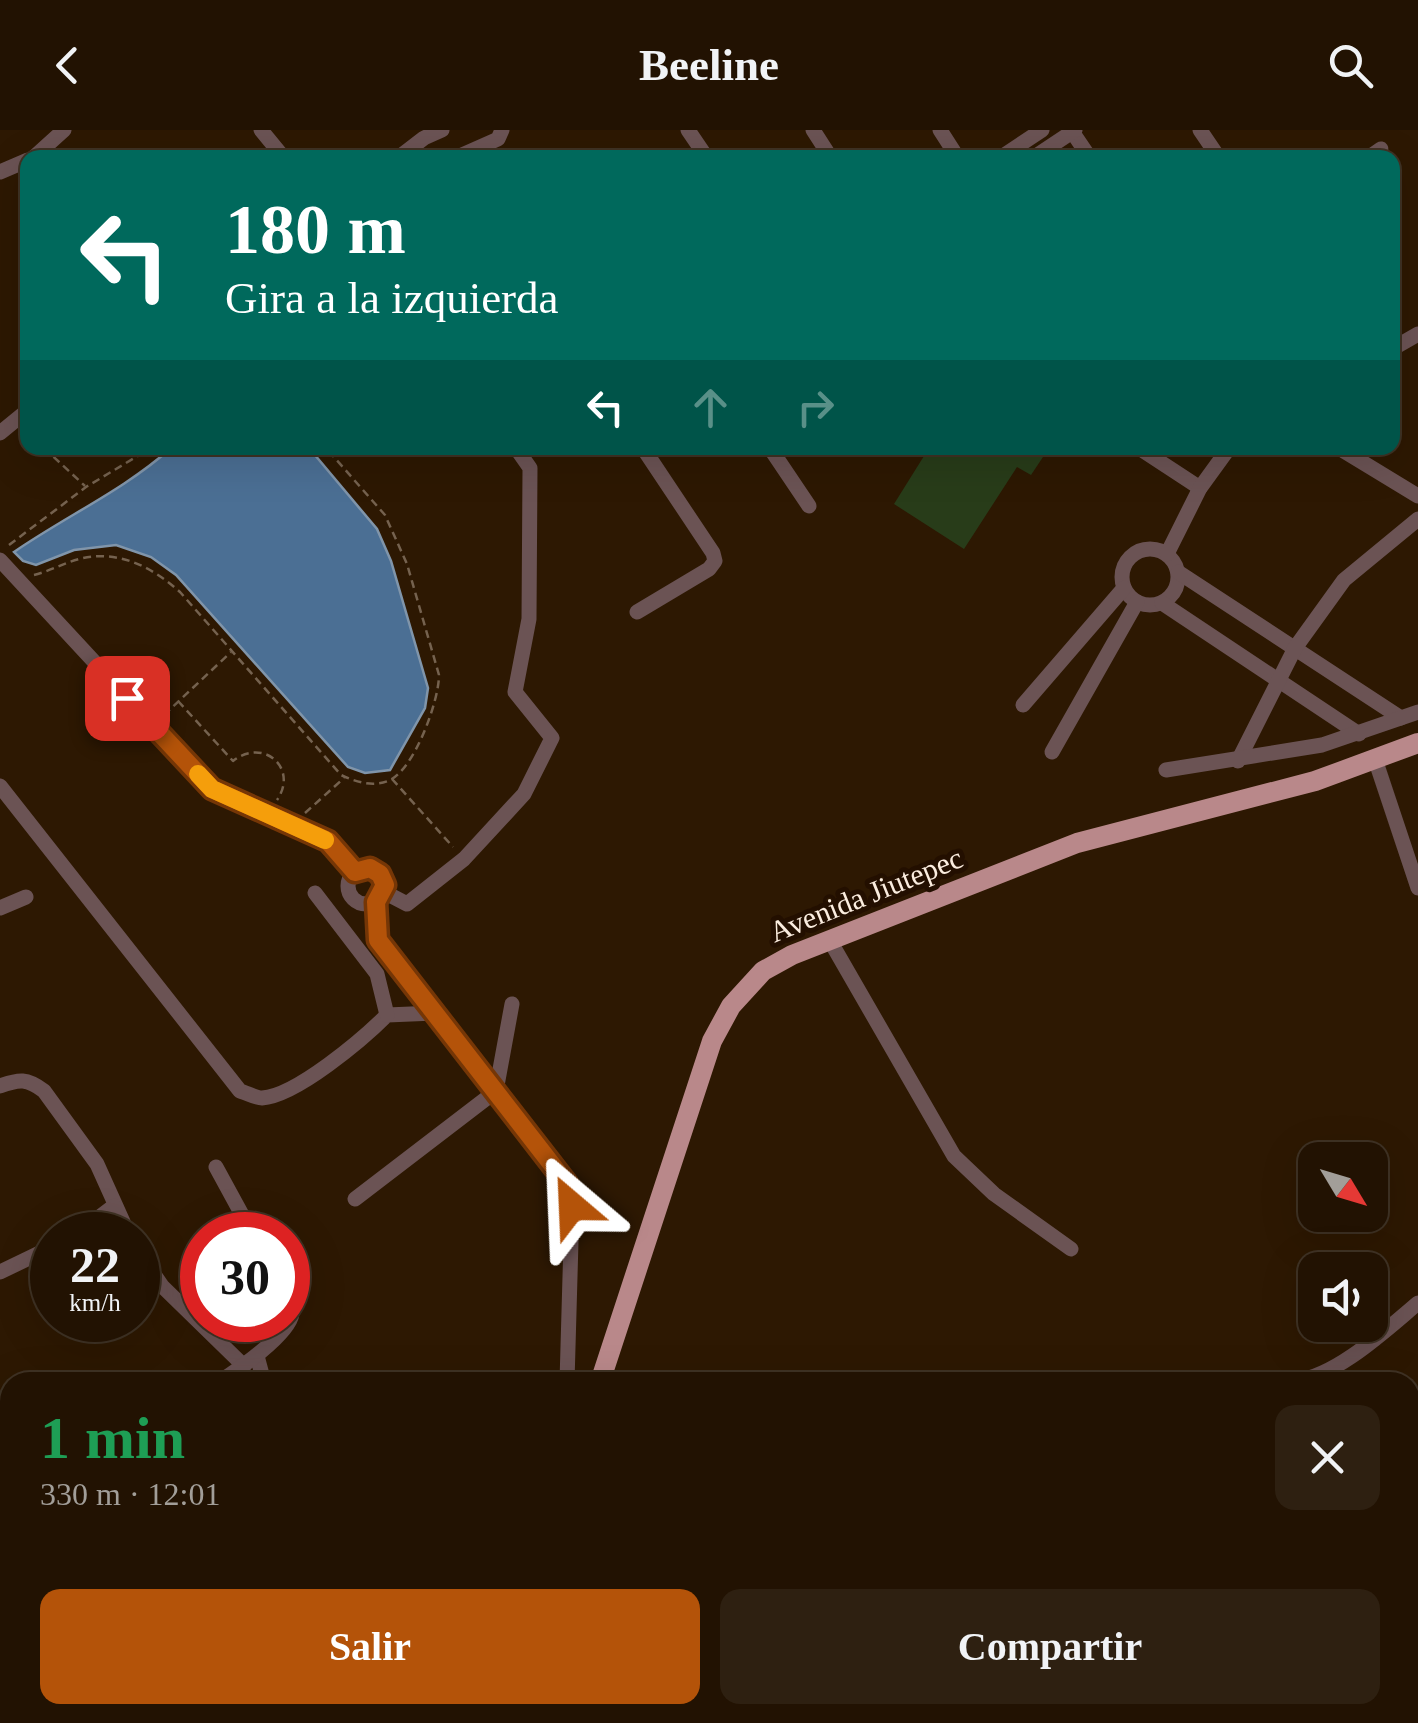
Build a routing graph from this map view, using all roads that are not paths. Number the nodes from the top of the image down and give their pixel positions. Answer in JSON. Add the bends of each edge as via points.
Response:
{"nodes":[{"id":1,"x":64,"y":130,"type":"edge"},
{"id":2,"x":261,"y":130,"type":"edge"},
{"id":3,"x":442,"y":130,"type":"edge"},
{"id":4,"x":502,"y":130,"type":"edge"},
{"id":5,"x":1042,"y":130,"type":"edge"},
{"id":6,"x":1072,"y":131,"type":"edge"},
{"id":7,"x":41,"y":150,"type":"edge"},
{"id":8,"x":277,"y":150,"type":"edge"},
{"id":9,"x":408,"y":150,"type":"edge"},
{"id":10,"x":473,"y":150,"type":"edge"},
{"id":11,"x":1012,"y":150,"type":"edge"},
{"id":12,"x":1045,"y":150,"type":"edge"},
{"id":13,"x":20,"y":417,"type":"edge"},
{"id":14,"x":0,"y":433,"type":"edge"},
{"id":15,"x":521,"y":455,"type":"edge"},
{"id":16,"x":647,"y":455,"type":"edge"},
{"id":17,"x":775,"y":455,"type":"edge"},
{"id":18,"x":1150,"y":455,"type":"edge"},
{"id":19,"x":1224,"y":455,"type":"edge"},
{"id":20,"x":1351,"y":455,"type":"edge"},
{"id":21,"x":1200,"y":488,"type":"junction"},
{"id":22,"x":1418,"y":496,"type":"edge"},
{"id":23,"x":809,"y":506,"type":"dead end"},
{"id":24,"x":1418,"y":519,"type":"edge"},
{"id":25,"x":1167,"y":554,"type":"junction"},
{"id":26,"x":2,"y":555,"type":"edge"},
{"id":27,"x":1178,"y":572,"type":"junction"},
{"id":28,"x":1124,"y":588,"type":"junction"},
{"id":29,"x":1137,"y":602,"type":"junction"},
{"id":30,"x":1162,"y":603,"type":"junction"},
{"id":31,"x":637,"y":612,"type":"dead end"},
{"id":32,"x":1295,"y":648,"type":"junction"},
{"id":33,"x":1278,"y":679,"type":"junction"},
{"id":34,"x":1024,"y":705,"type":"dead end"},
{"id":35,"x":1418,"y":712,"type":"edge"},
{"id":36,"x":1402,"y":718,"type":"junction"},
{"id":37,"x":1359,"y":734,"type":"junction"},
{"id":38,"x":1418,"y":743,"type":"edge"},
{"id":39,"x":1052,"y":752,"type":"dead end"},
{"id":40,"x":1375,"y":759,"type":"junction"},
{"id":41,"x":1238,"y":761,"type":"junction"},
{"id":42,"x":1166,"y":770,"type":"dead end"},
{"id":43,"x":0,"y":786,"type":"edge"},
{"id":44,"x":355,"y":872,"type":"junction"},
{"id":45,"x":1418,"y":888,"type":"edge"},
{"id":46,"x":315,"y":893,"type":"dead end"},
{"id":47,"x":26,"y":897,"type":"dead end"},
{"id":48,"x":380,"y":897,"type":"junction"},
{"id":49,"x":0,"y":908,"type":"edge"},
{"id":50,"x":829,"y":940,"type":"junction"},
{"id":51,"x":512,"y":1004,"type":"dead end"},
{"id":52,"x":435,"y":1013,"type":"junction"},
{"id":53,"x":387,"y":1015,"type":"junction"},
{"id":54,"x":0,"y":1086,"type":"edge"},
{"id":55,"x":496,"y":1091,"type":"junction"},
{"id":56,"x":216,"y":1166,"type":"dead end"},
{"id":57,"x":355,"y":1199,"type":"dead end"},
{"id":58,"x":114,"y":1206,"type":"junction"},
{"id":59,"x":106,"y":1212,"type":"edge"},
{"id":60,"x":117,"y":1212,"type":"edge"},
{"id":61,"x":241,"y":1212,"type":"edge"},
{"id":62,"x":1071,"y":1249,"type":"dead end"},
{"id":63,"x":30,"y":1258,"type":"edge"},
{"id":64,"x":0,"y":1272,"type":"edge"},
{"id":65,"x":160,"y":1283,"type":"edge"},
{"id":66,"x":1418,"y":1302,"type":"edge"},
{"id":67,"x":269,"y":1342,"type":"edge"},
{"id":68,"x":250,"y":1361,"type":"junction"},
{"id":69,"x":234,"y":1372,"type":"edge"},
{"id":70,"x":257,"y":1372,"type":"edge"},
{"id":71,"x":567,"y":1372,"type":"edge"},
{"id":72,"x":603,"y":1372,"type":"edge"},
{"id":73,"x":1328,"y":1372,"type":"edge"}],
"edges":[{"from":1,"to":7,"type":"street"},
{"from":2,"to":8,"type":"street"},
{"from":3,"to":9,"type":"street"},
{"from":4,"to":10,"type":"street","via":[[498,139]]},
{"from":5,"to":11,"type":"street"},
{"from":6,"to":12,"type":"street"},
{"from":13,"to":14,"type":"street"},
{"from":15,"to":48,"type":"street","via":[[530,468],[529,619],[515,692],[552,738],[524,794],[464,859],[407,904]]},
{"from":16,"to":31,"type":"street","via":[[715,561]]},
{"from":17,"to":23,"type":"street"},
{"from":18,"to":21,"type":"street"},
{"from":19,"to":21,"type":"street"},
{"from":20,"to":22,"type":"street"},
{"from":21,"to":25,"type":"street"},
{"from":24,"to":32,"type":"street","via":[[1344,580]]},
{"from":25,"to":27,"type":"street"},
{"from":25,"to":28,"type":"street","via":[[1156,549],[1133,555],[1125,564]]},
{"from":26,"to":44,"type":"street","via":[[212,789],[328,841]]},
{"from":27,"to":30,"type":"street","via":[[1173,594]]},
{"from":27,"to":32,"type":"street"},
{"from":28,"to":29,"type":"street"},
{"from":28,"to":34,"type":"street"},
{"from":29,"to":30,"type":"street"},
{"from":29,"to":39,"type":"street"},
{"from":30,"to":33,"type":"street"},
{"from":32,"to":33,"type":"street"},
{"from":32,"to":36,"type":"street"},
{"from":33,"to":37,"type":"street"},
{"from":33,"to":41,"type":"street"},
{"from":35,"to":36,"type":"street"},
{"from":36,"to":37,"type":"street"},
{"from":37,"to":41,"type":"street"},
{"from":38,"to":40,"type":"main road","name":"Avenida Jiutepec"},
{"from":40,"to":45,"type":"street"},
{"from":40,"to":50,"type":"main road","name":"Avenida Jiutepec","via":[[1077,843]]},
{"from":41,"to":42,"type":"street"},
{"from":43,"to":53,"type":"street","via":[[240,1091],[261,1098],[292,1088]]},
{"from":44,"to":48,"type":"street","via":[[376,870],[384,879]]},
{"from":44,"to":48,"type":"street","via":[[351,896],[365,904]]},
{"from":46,"to":53,"type":"street","via":[[376,974]]},
{"from":47,"to":49,"type":"street"},
{"from":48,"to":52,"type":"street","via":[[378,940]]},
{"from":50,"to":62,"type":"street","via":[[954,1156]]},
{"from":50,"to":72,"type":"main road","name":"Avenida Jiutepec","via":[[763,971],[712,1040]]},
{"from":51,"to":55,"type":"street"},
{"from":52,"to":53,"type":"street"},
{"from":52,"to":55,"type":"street"},
{"from":54,"to":58,"type":"street","via":[[19,1080],[44,1090],[97,1164]]},
{"from":55,"to":57,"type":"street"},
{"from":55,"to":71,"type":"street","via":[[567,1184]]},
{"from":56,"to":61,"type":"street"},
{"from":58,"to":59,"type":"street"},
{"from":58,"to":60,"type":"street"},
{"from":63,"to":64,"type":"street"},
{"from":65,"to":68,"type":"street"},
{"from":66,"to":73,"type":"street"},
{"from":67,"to":68,"type":"street"},
{"from":68,"to":69,"type":"street"},
{"from":68,"to":70,"type":"street"}]}
